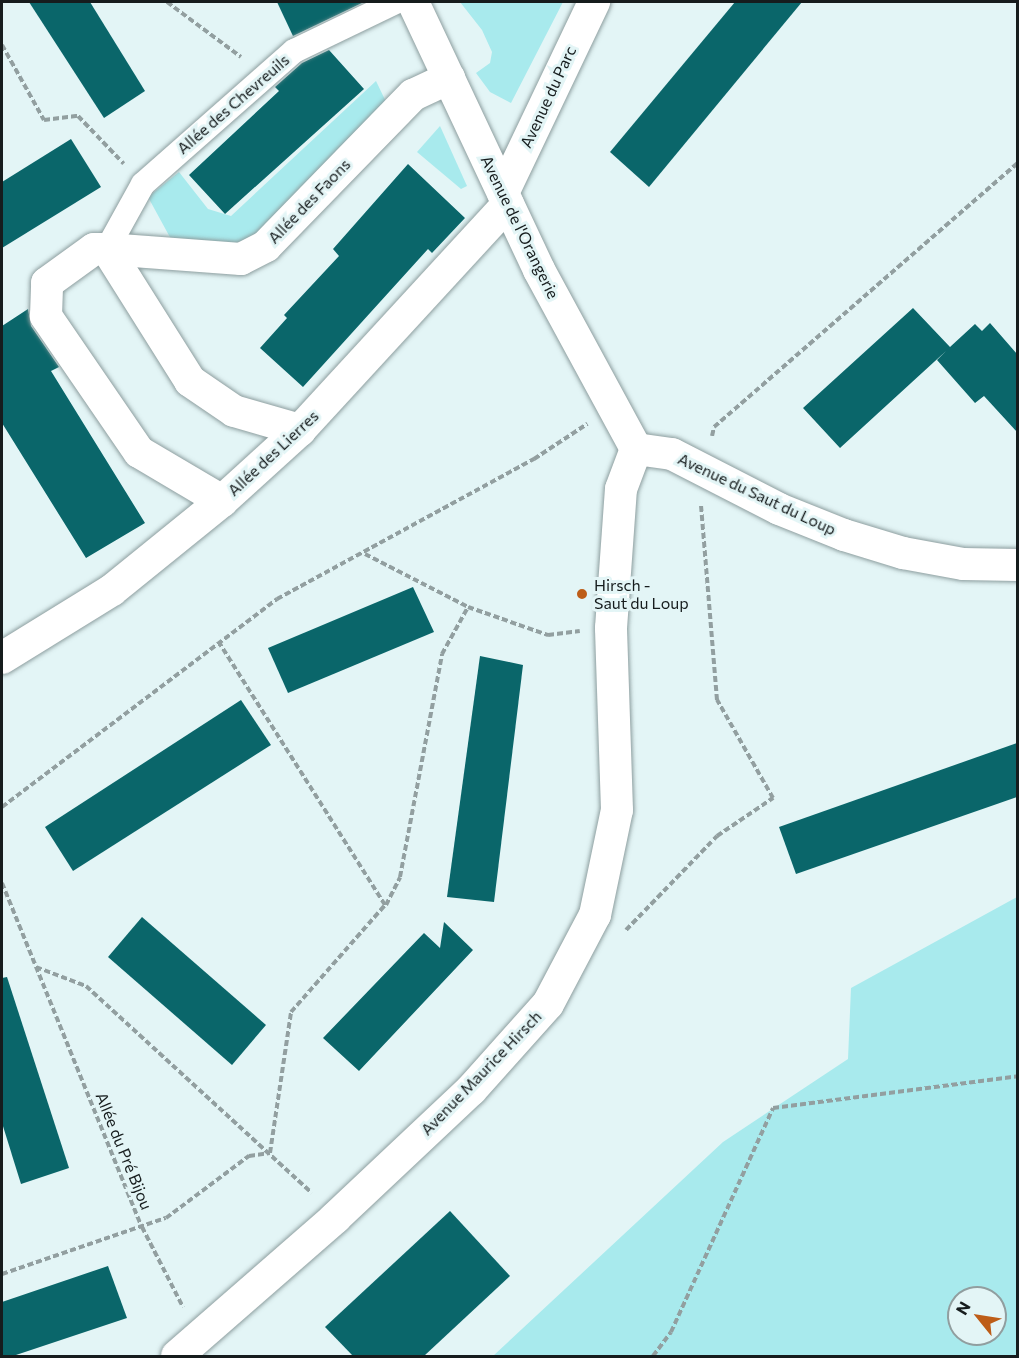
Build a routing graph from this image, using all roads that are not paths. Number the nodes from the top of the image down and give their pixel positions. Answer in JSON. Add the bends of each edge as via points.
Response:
{"nodes":[{"id":1,"x":396,"y":2,"type":"edge"},
{"id":2,"x":413,"y":2,"type":"edge"},
{"id":3,"x":594,"y":2,"type":"edge"},
{"id":4,"x":449,"y":78,"type":"junction"},
{"id":5,"x":505,"y":198,"type":"junction"},
{"id":6,"x":108,"y":249,"type":"junction"},
{"id":7,"x":300,"y":430,"type":"junction"},
{"id":8,"x":636,"y":449,"type":"junction"},
{"id":9,"x":222,"y":501,"type":"junction"},
{"id":10,"x":1017,"y":565,"type":"edge"},
{"id":11,"x":2,"y":658,"type":"edge"},
{"id":12,"x":189,"y":1348,"type":"edge"}],
"edges":[{"from":1,"to":6,"type":"street","name":"Allée des Chevreuils","via":[[294,51],[143,184]]},
{"from":2,"to":4,"type":"street","name":"Avenue de l'Orangerie"},
{"from":3,"to":5,"type":"street","name":"Avenue du Parc"},
{"from":4,"to":5,"type":"street","name":"Avenue de l'Orangerie"},
{"from":4,"to":6,"type":"street","name":"Allée des Faons","via":[[413,95],[266,246],[241,259]]},
{"from":5,"to":7,"type":"street","name":"Allée des Lierres"},
{"from":5,"to":8,"type":"street","name":"Avenue de l'Orangerie"},
{"from":6,"to":7,"type":"street","via":[[190,381],[234,411]]},
{"from":6,"to":9,"type":"street","via":[[94,249],[47,283],[46,316],[139,453]]},
{"from":7,"to":9,"type":"street","name":"Allée des Lierres"},
{"from":8,"to":10,"type":"street","name":"Avenue du Saut du Loup","via":[[672,454],[844,535],[903,553],[963,564]]},
{"from":8,"to":12,"type":"street","name":"Avenue Maurice Hirsch","via":[[621,489],[611,628],[617,810],[595,915],[548,1004],[471,1090]]},
{"from":9,"to":11,"type":"street","name":"Allée des Lierres","via":[[112,590]]}]}
